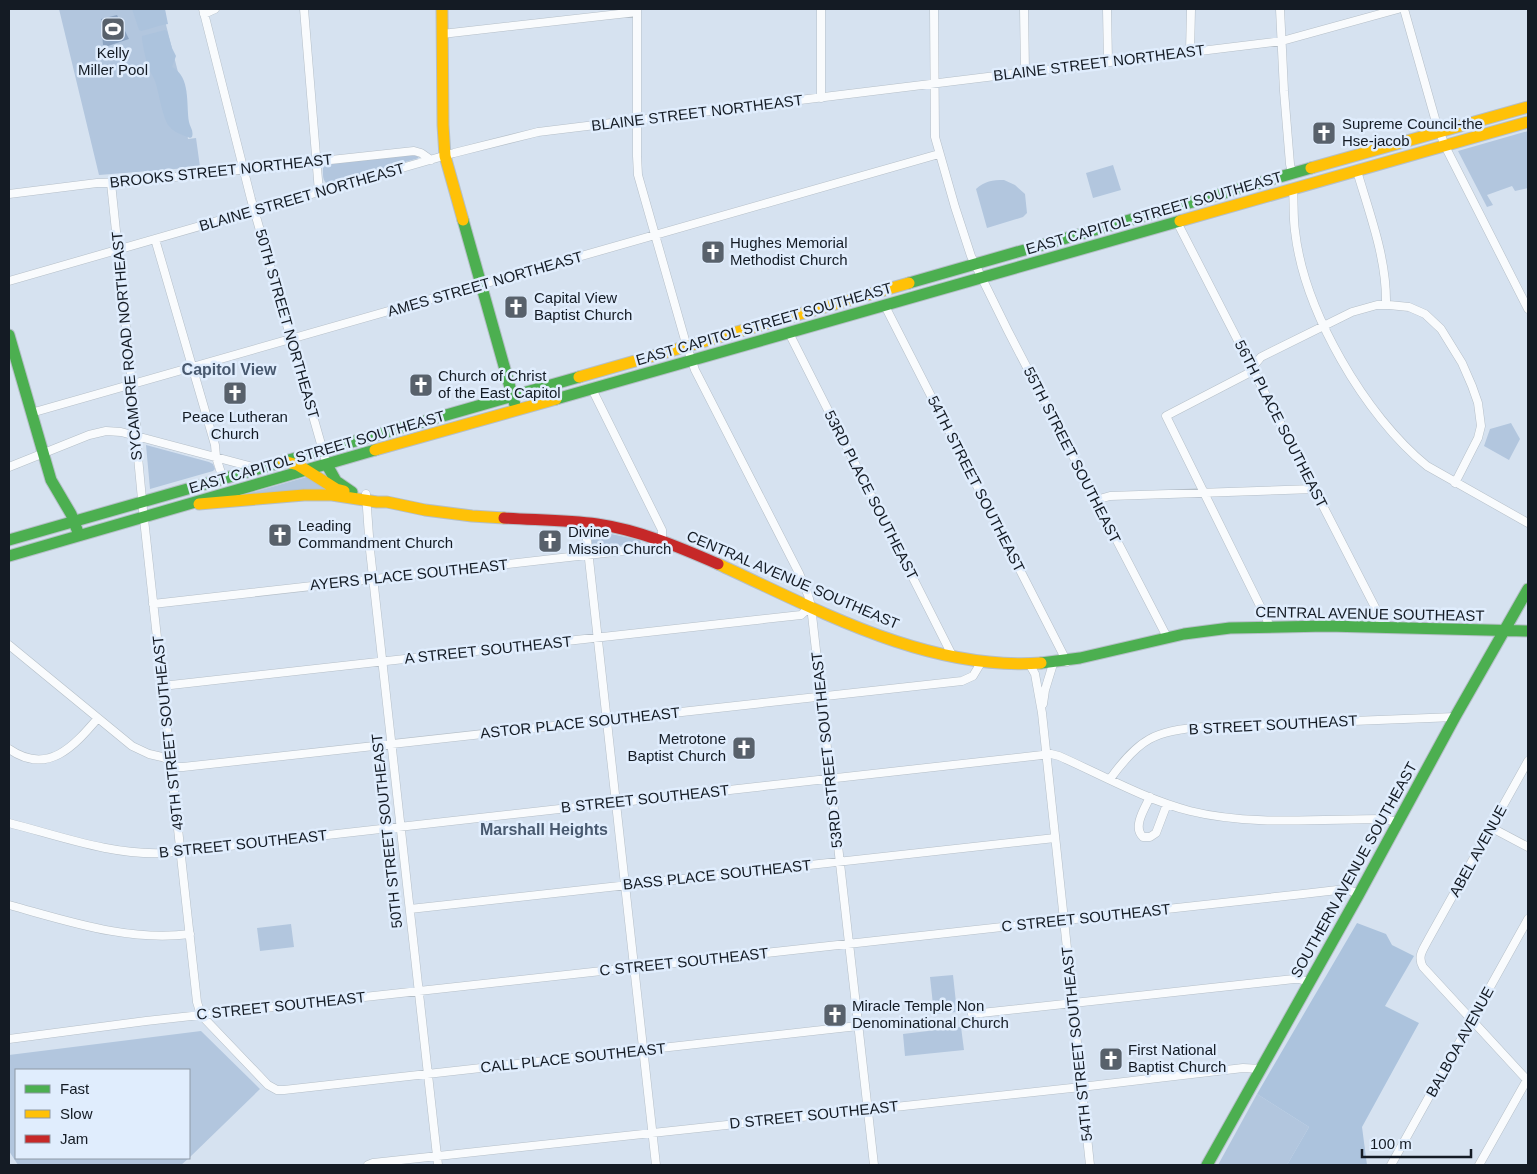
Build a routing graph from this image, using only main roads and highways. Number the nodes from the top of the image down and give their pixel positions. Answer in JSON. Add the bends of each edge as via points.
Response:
{"nodes":[{"id":1,"x":442,"y":9,"type":"edge"},
{"id":2,"x":1528,"y":108,"type":"edge"},
{"id":3,"x":1528,"y":122,"type":"edge"},
{"id":4,"x":978,"y":271,"type":"junction"},
{"id":5,"x":9,"y":335,"type":"edge"},
{"id":6,"x":512,"y":396,"type":"junction"},
{"id":7,"x":516,"y":411,"type":"junction"},
{"id":8,"x":283,"y":461,"type":"junction"},
{"id":9,"x":327,"y":465,"type":"junction"},
{"id":10,"x":308,"y":470,"type":"junction"},
{"id":11,"x":352,"y":492,"type":"junction"},
{"id":12,"x":366,"y":497,"type":"junction"},
{"id":13,"x":187,"y":505,"type":"junction"},
{"id":14,"x":143,"y":509,"type":"junction"},
{"id":15,"x":74,"y":521,"type":"junction"},
{"id":16,"x":79,"y":536,"type":"junction"},
{"id":17,"x":9,"y":540,"type":"edge"},
{"id":18,"x":9,"y":556,"type":"edge"},
{"id":19,"x":1528,"y":589,"type":"edge"},
{"id":20,"x":1506,"y":630,"type":"junction"},
{"id":21,"x":1528,"y":631,"type":"edge"},
{"id":22,"x":1207,"y":1165,"type":"edge"}],
"edges":[{"from":1,"to":6,"type":"main road","via":[[445,156]]},
{"from":2,"to":4,"type":"main road","via":[[1292,174]]},
{"from":3,"to":4,"type":"main road","name":"EAST CAPITOL STREET SOUTHEAST","via":[[1177,222]]},
{"from":4,"to":6,"type":"main road"},
{"from":4,"to":7,"type":"main road","name":"EAST CAPITOL STREET SOUTHEAST","via":[[885,306]]},
{"from":5,"to":15,"type":"main road","via":[[53,486]]},
{"from":6,"to":7,"type":"main road"},
{"from":6,"to":8,"type":"main road"},
{"from":7,"to":9,"type":"main road","name":"EAST CAPITOL STREET SOUTHEAST"},
{"from":8,"to":10,"type":"main road"},
{"from":8,"to":14,"type":"main road"},
{"from":9,"to":10,"type":"main road","name":"EAST CAPITOL STREET SOUTHEAST"},
{"from":9,"to":11,"type":"main road","via":[[336,482]]},
{"from":10,"to":11,"type":"main road","via":[[336,489]]},
{"from":10,"to":13,"type":"main road","name":"EAST CAPITOL STREET SOUTHEAST"},
{"from":11,"to":12,"type":"main road"},
{"from":12,"to":13,"type":"main road","name":"CENTRAL AVENUE SOUTHEAST","via":[[318,494]]},
{"from":12,"to":20,"type":"main road","name":"CENTRAL AVENUE SOUTHEAST","via":[[472,516],[585,523],[624,529],[677,546],[884,637],[953,657],[982,661],[1052,664],[1167,637],[1270,626]]},
{"from":13,"to":14,"type":"main road","name":"EAST CAPITOL STREET SOUTHEAST"},
{"from":14,"to":15,"type":"main road"},
{"from":14,"to":16,"type":"main road","name":"EAST CAPITOL STREET SOUTHEAST"},
{"from":15,"to":16,"type":"main road"},
{"from":15,"to":17,"type":"main road"},
{"from":16,"to":18,"type":"main road","name":"EAST CAPITOL STREET SOUTHEAST"},
{"from":19,"to":20,"type":"main road","name":"SOUTHERN AVENUE SOUTHEAST"},
{"from":20,"to":21,"type":"main road","name":"CENTRAL AVENUE SOUTHEAST"},
{"from":20,"to":22,"type":"main road","name":"SOUTHERN AVENUE SOUTHEAST"}]}
